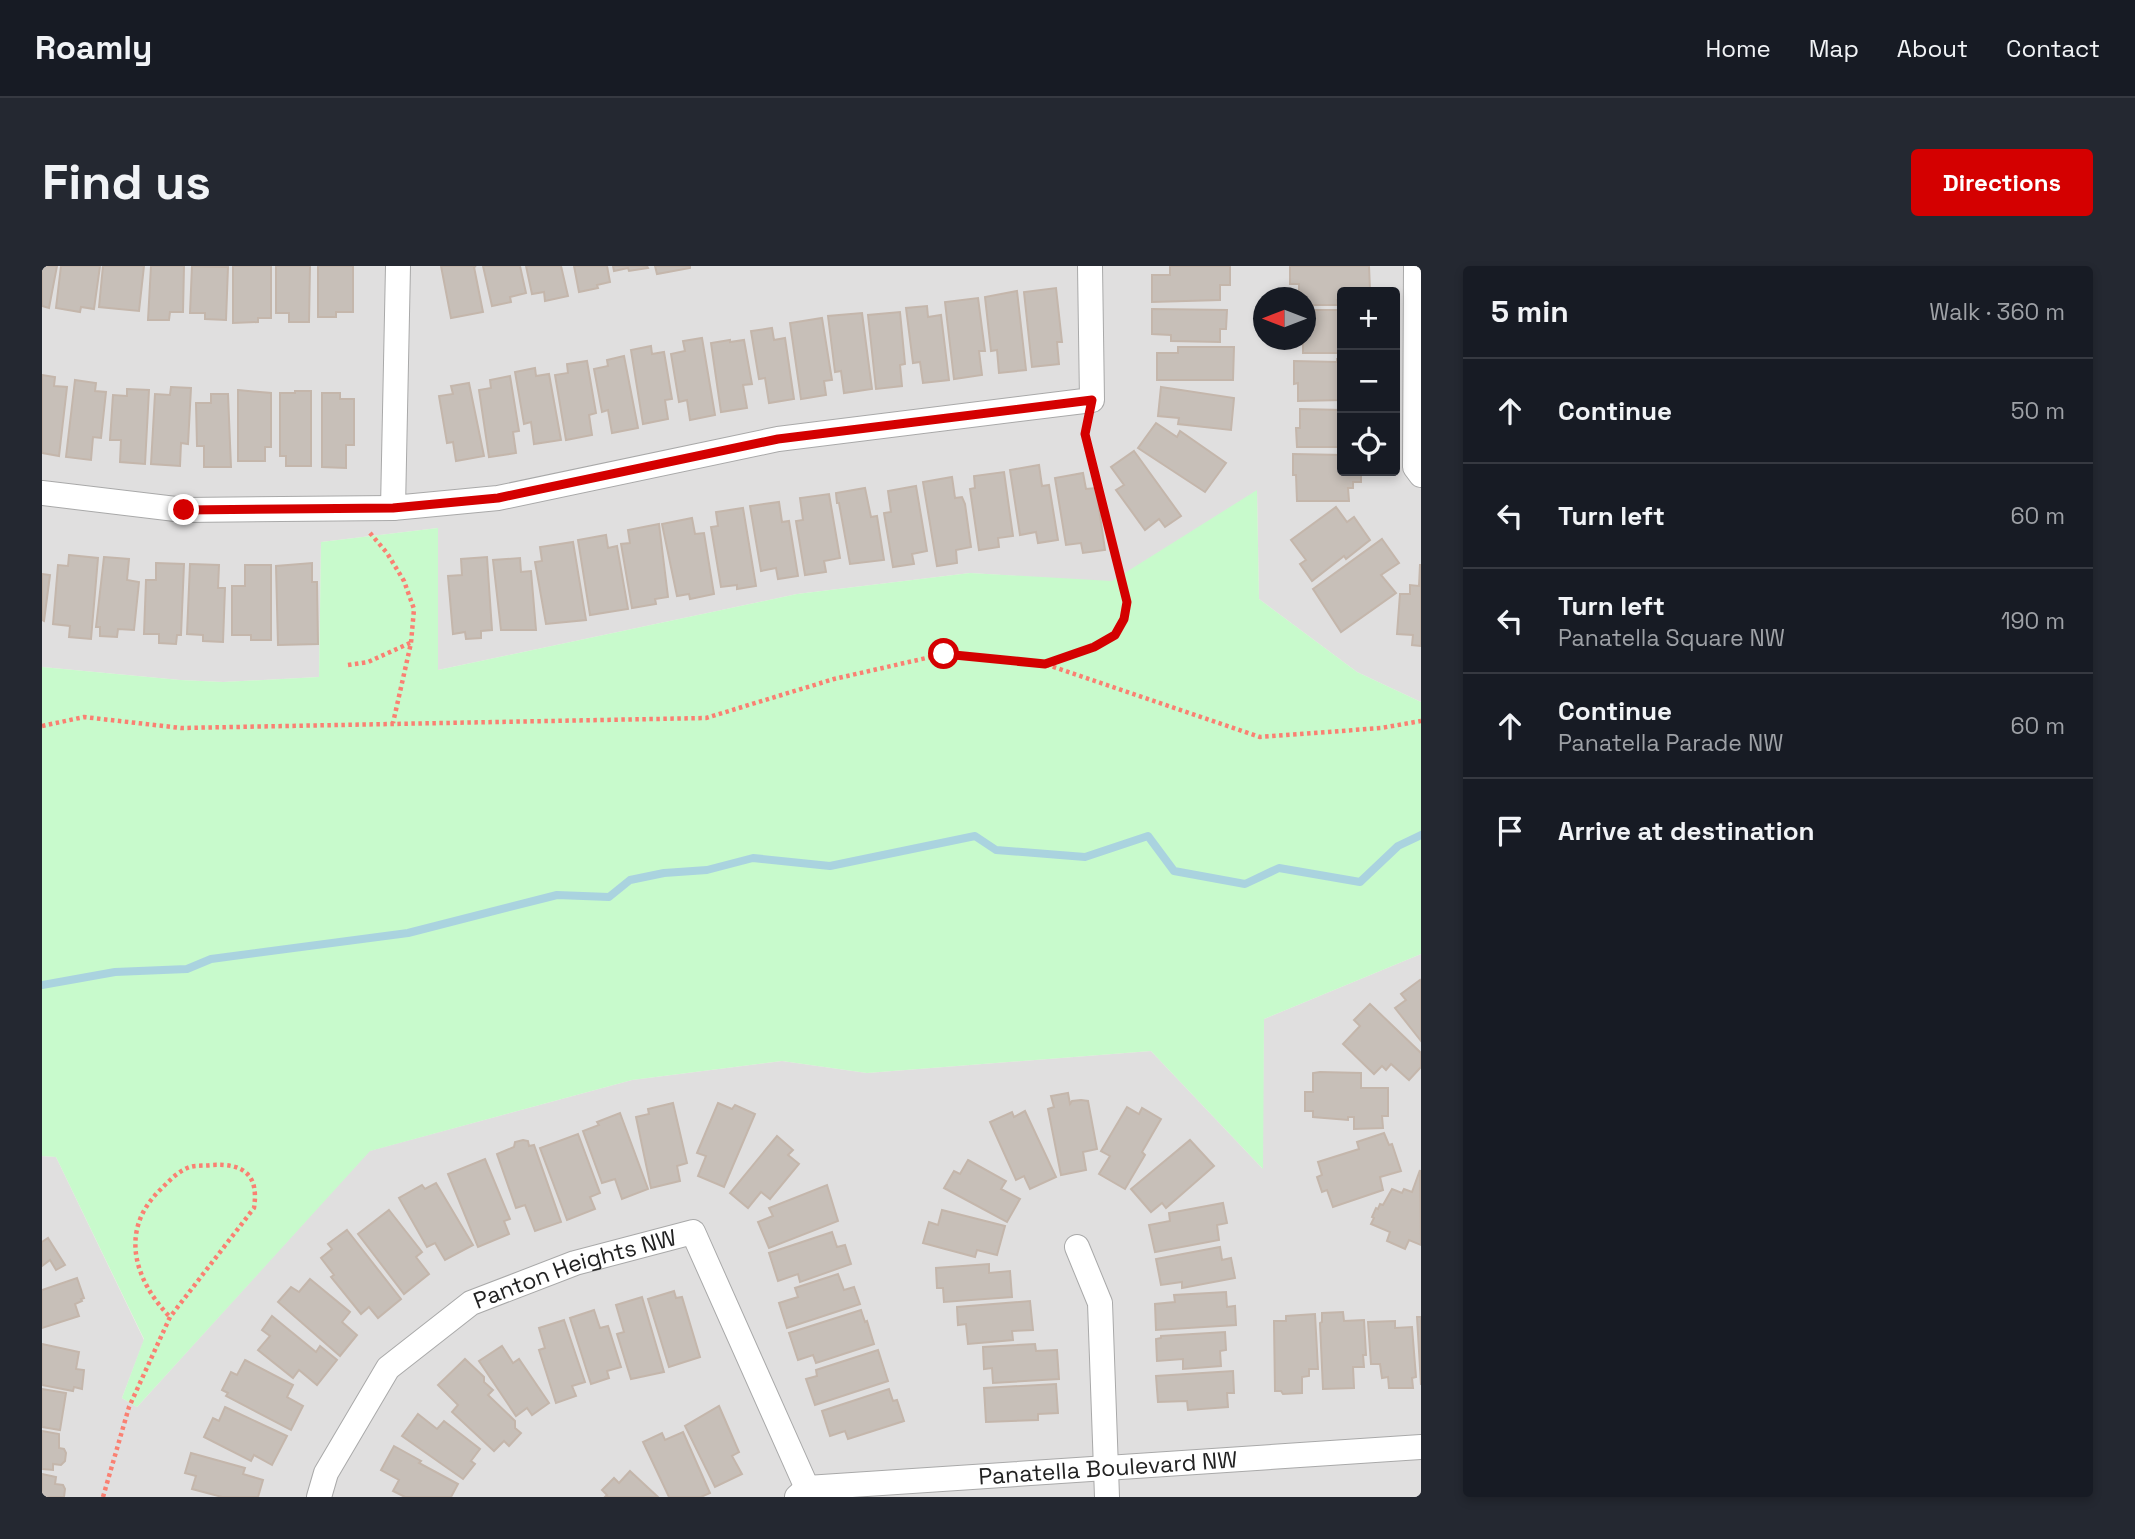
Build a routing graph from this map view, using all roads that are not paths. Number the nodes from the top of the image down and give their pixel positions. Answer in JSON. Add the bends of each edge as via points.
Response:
{"nodes":[{"id":1,"x":398,"y":266,"type":"edge"},
{"id":2,"x":1090,"y":266,"type":"edge"},
{"id":3,"x":1416,"y":266,"type":"edge"},
{"id":4,"x":1421,"y":475,"type":"edge"},
{"id":5,"x":42,"y":493,"type":"edge"},
{"id":6,"x":393,"y":508,"type":"junction"},
{"id":7,"x":1077,"y":1247,"type":"dead end"},
{"id":8,"x":1421,"y":1447,"type":"edge"},
{"id":9,"x":1107,"y":1468,"type":"junction"},
{"id":10,"x":802,"y":1493,"type":"edge"},
{"id":11,"x":319,"y":1497,"type":"edge"},
{"id":12,"x":1107,"y":1497,"type":"edge"}],
"edges":[{"from":1,"to":6,"type":"street"},
{"from":2,"to":6,"type":"street","via":[[1092,400],[778,439],[498,498]]},
{"from":3,"to":4,"type":"street","via":[[1415,467]]},
{"from":5,"to":6,"type":"street","via":[[184,510]]},
{"from":7,"to":9,"type":"street","via":[[1100,1303]]},
{"from":8,"to":9,"type":"street","name":"Panatella Boulevard NW"},
{"from":9,"to":10,"type":"street","name":"Panatella Boulevard NW"},
{"from":9,"to":12,"type":"street"},
{"from":10,"to":11,"type":"street","name":"Panton Heights NW","via":[[693,1232],[575,1263],[471,1303],[388,1368],[326,1473]]}]}
